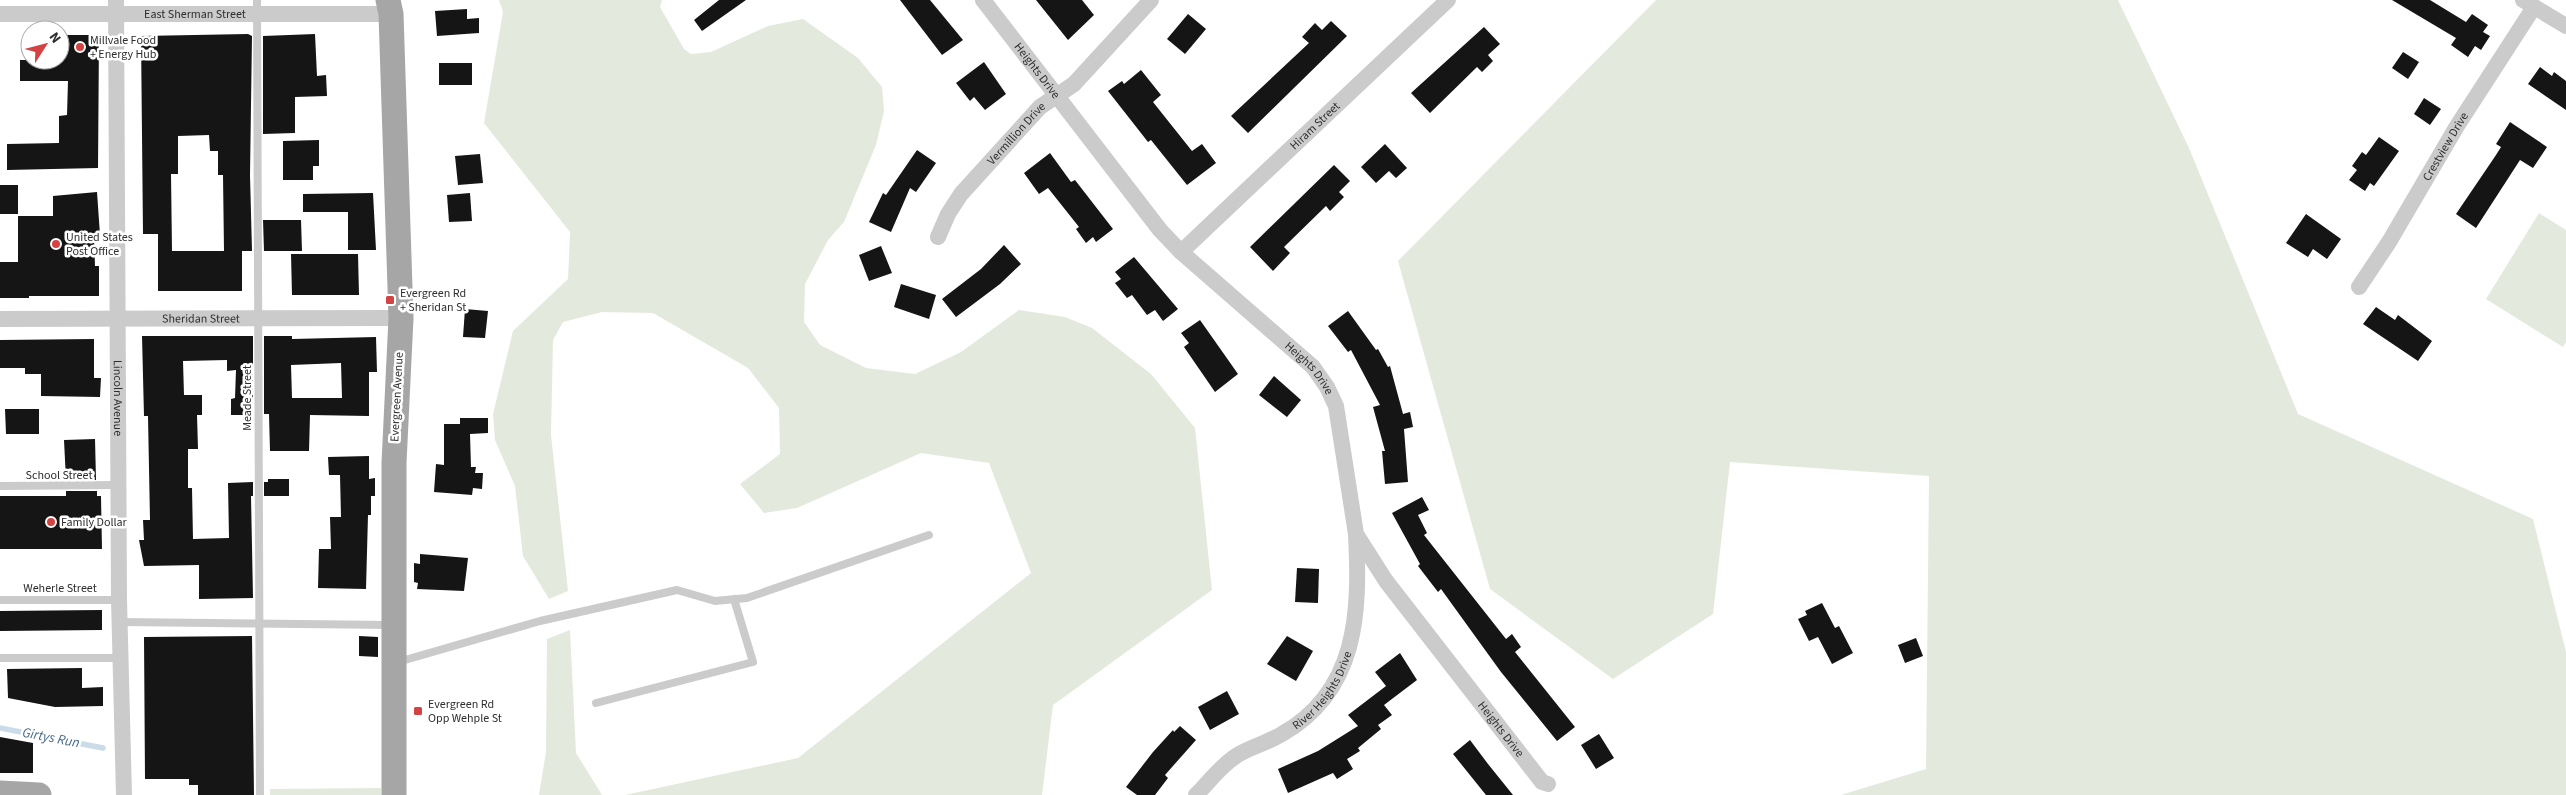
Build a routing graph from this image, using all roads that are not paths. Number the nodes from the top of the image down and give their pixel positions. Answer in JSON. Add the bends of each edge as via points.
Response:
{"nodes":[{"id":1,"x":983,"y":0,"type":"edge"},
{"id":2,"x":1151,"y":0,"type":"edge"},
{"id":3,"x":1448,"y":0,"type":"edge"},
{"id":4,"x":2528,"y":3,"type":"edge"},
{"id":5,"x":116,"y":7,"type":"edge"},
{"id":6,"x":257,"y":7,"type":"edge"},
{"id":7,"x":389,"y":7,"type":"edge"},
{"id":8,"x":0,"y":14,"type":"edge"},
{"id":9,"x":2566,"y":26,"type":"edge"},
{"id":10,"x":1058,"y":95,"type":"junction"},
{"id":11,"x":938,"y":237,"type":"dead end"},
{"id":12,"x":1181,"y":252,"type":"junction"},
{"id":13,"x":2359,"y":287,"type":"dead end"},
{"id":14,"x":258,"y":318,"type":"junction"},
{"id":15,"x":402,"y":318,"type":"junction"},
{"id":16,"x":0,"y":319,"type":"edge"},
{"id":17,"x":118,"y":319,"type":"junction"},
{"id":18,"x":0,"y":486,"type":"edge"},
{"id":19,"x":119,"y":486,"type":"junction"},
{"id":20,"x":1356,"y":534,"type":"junction"},
{"id":21,"x":929,"y":535,"type":"dead end"},
{"id":22,"x":734,"y":599,"type":"junction"},
{"id":23,"x":0,"y":600,"type":"edge"},
{"id":24,"x":119,"y":600,"type":"junction"},
{"id":25,"x":120,"y":622,"type":"junction"},
{"id":26,"x":259,"y":624,"type":"junction"},
{"id":27,"x":393,"y":625,"type":"junction"},
{"id":28,"x":0,"y":658,"type":"edge"},
{"id":29,"x":120,"y":658,"type":"junction"},
{"id":30,"x":393,"y":663,"type":"junction"},
{"id":31,"x":596,"y":703,"type":"dead end"},
{"id":32,"x":1548,"y":784,"type":"dead end"},
{"id":33,"x":0,"y":793,"type":"edge"},
{"id":34,"x":39,"y":795,"type":"edge"},
{"id":35,"x":124,"y":795,"type":"edge"},
{"id":36,"x":260,"y":795,"type":"edge"},
{"id":37,"x":394,"y":795,"type":"edge"},
{"id":38,"x":1196,"y":795,"type":"edge"}],
"edges":[{"from":1,"to":10,"type":"street","name":"Heights Drive"},
{"from":2,"to":10,"type":"street","name":"Vermillion Drive","via":[[1074,84]]},
{"from":3,"to":12,"type":"street","name":"Hiram Street"},
{"from":4,"to":9,"type":"street"},
{"from":4,"to":13,"type":"street","name":"Crestview Drive","via":[[2389,242]]},
{"from":5,"to":6,"type":"street","name":"East Sherman Street"},
{"from":5,"to":8,"type":"street","name":"East Sherman Street"},
{"from":5,"to":17,"type":"street","name":"Lincoln Avenue"},
{"from":6,"to":7,"type":"street","name":"East Sherman Street"},
{"from":6,"to":14,"type":"lane","name":"Meade Street"},
{"from":7,"to":15,"type":"main road","name":"Evergreen Avenue"},
{"from":10,"to":11,"type":"street","name":"Vermillion Drive","via":[[1040,107],[961,194]]},
{"from":10,"to":12,"type":"street","name":"Heights Drive","via":[[1160,230]]},
{"from":12,"to":20,"type":"street","name":"Heights Drive","via":[[1306,361],[1327,387],[1337,413]]},
{"from":14,"to":15,"type":"street","name":"Sheridan Street"},
{"from":14,"to":17,"type":"street","name":"Sheridan Street"},
{"from":14,"to":26,"type":"lane","name":"Meade Street"},
{"from":15,"to":27,"type":"main road","name":"Evergreen Avenue","via":[[394,463]]},
{"from":16,"to":17,"type":"street","name":"Sheridan Street"},
{"from":17,"to":19,"type":"street","name":"Lincoln Avenue"},
{"from":18,"to":19,"type":"lane","name":"School Street"},
{"from":19,"to":24,"type":"street","name":"Lincoln Avenue"},
{"from":20,"to":32,"type":"street","name":"Heights Drive","via":[[1386,582],[1542,782]]},
{"from":20,"to":38,"type":"street","name":"River Heights Drive","via":[[1358,578],[1351,642],[1343,667],[1329,692],[1306,718],[1282,734],[1239,754]]},
{"from":21,"to":22,"type":"lane","via":[[746,598]]},
{"from":22,"to":30,"type":"lane","via":[[715,601],[677,590],[540,621]]},
{"from":22,"to":31,"type":"lane","via":[[753,662]]},
{"from":23,"to":24,"type":"lane","name":"Weherle Street"},
{"from":24,"to":25,"type":"street","name":"Lincoln Avenue"},
{"from":25,"to":26,"type":"lane"},
{"from":25,"to":29,"type":"street","name":"Lincoln Avenue"},
{"from":26,"to":27,"type":"lane"},
{"from":26,"to":36,"type":"lane","name":"Meade Street"},
{"from":27,"to":30,"type":"main road","name":"Evergreen Avenue"},
{"from":28,"to":29,"type":"lane"},
{"from":29,"to":35,"type":"street","name":"Lincoln Avenue"},
{"from":30,"to":37,"type":"main road","name":"Evergreen Avenue"},
{"from":33,"to":34,"type":"main road"}]}
